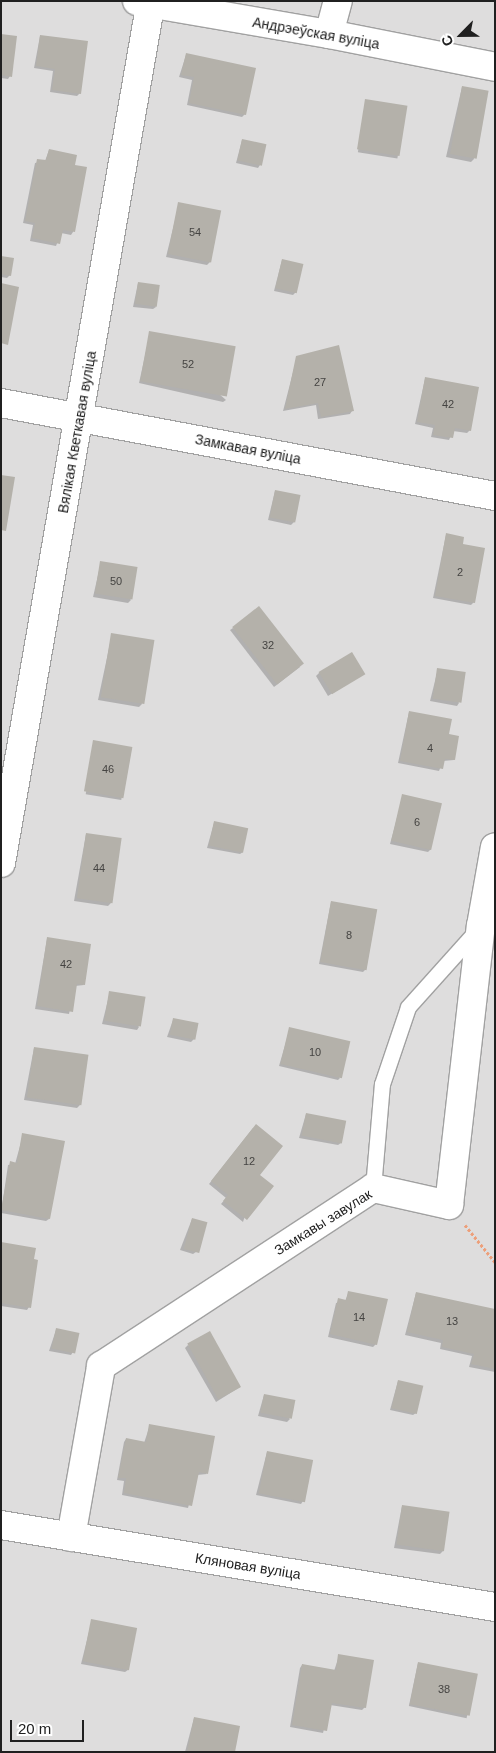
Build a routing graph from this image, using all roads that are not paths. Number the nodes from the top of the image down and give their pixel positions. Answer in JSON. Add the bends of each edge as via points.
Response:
{"nodes":[{"id":1,"x":338,"y":1,"type":"edge"},
{"id":2,"x":146,"y":2,"type":"edge"},
{"id":3,"x":329,"y":34,"type":"junction"},
{"id":4,"x":495,"y":67,"type":"edge"},
{"id":5,"x":1,"y":403,"type":"edge"},
{"id":6,"x":80,"y":417,"type":"junction"},
{"id":7,"x":495,"y":496,"type":"edge"},
{"id":8,"x":495,"y":847,"type":"edge"},
{"id":9,"x":1,"y":863,"type":"edge"},
{"id":10,"x":481,"y":926,"type":"junction"},
{"id":11,"x":373,"y":1188,"type":"junction"},
{"id":12,"x":1,"y":1525,"type":"edge"},
{"id":13,"x":71,"y":1537,"type":"junction"},
{"id":14,"x":495,"y":1607,"type":"edge"}],
"edges":[{"from":1,"to":3,"type":"street"},
{"from":2,"to":3,"type":"street","name":"Андрэеўская вуліца"},
{"from":2,"to":6,"type":"street","name":"Вялікая Кветкавая вуліца"},
{"from":3,"to":4,"type":"street","name":"Андрэеўская вуліца"},
{"from":5,"to":6,"type":"street","name":"Замкавая вуліца"},
{"from":6,"to":7,"type":"street","name":"Замкавая вуліца"},
{"from":6,"to":9,"type":"street","name":"Вялікая Кветкавая вуліца"},
{"from":8,"to":10,"type":"street"},
{"from":10,"to":11,"type":"lane","via":[[408,1007],[382,1084]]},
{"from":10,"to":11,"type":"street","name":"Замкавы завулак","via":[[449,1205]]},
{"from":11,"to":13,"type":"street","name":"Замкавы завулак","via":[[101,1366]]},
{"from":12,"to":13,"type":"street","name":"Кляновая вуліца"},
{"from":13,"to":14,"type":"street","name":"Кляновая вуліца"}]}
